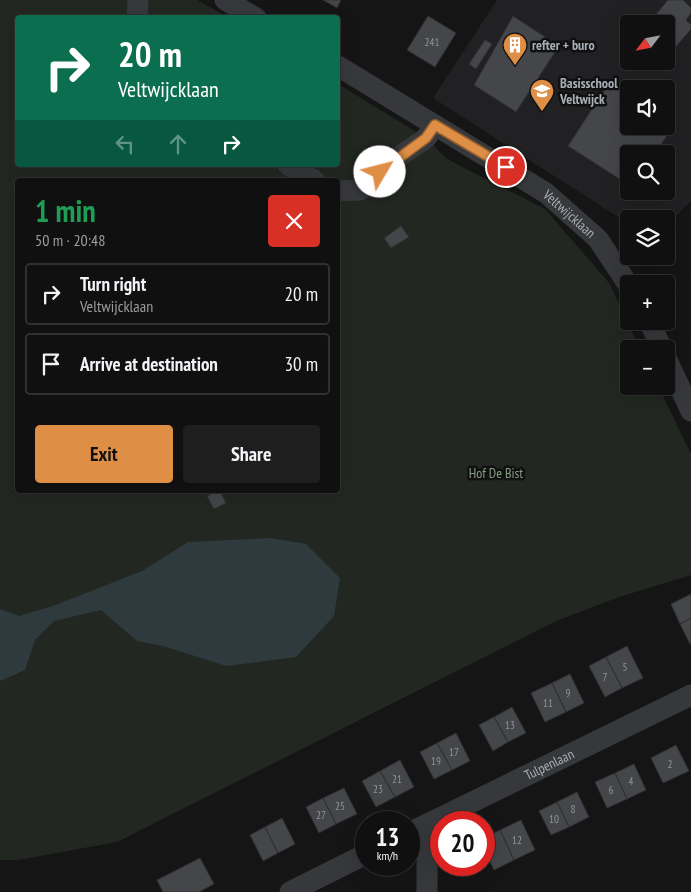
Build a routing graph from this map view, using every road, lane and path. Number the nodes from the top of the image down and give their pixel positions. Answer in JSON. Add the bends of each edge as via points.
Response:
{"nodes":[{"id":1,"x":138,"y":0,"type":"edge"},
{"id":2,"x":225,"y":0,"type":"edge"},
{"id":3,"x":252,"y":10,"type":"edge"},
{"id":4,"x":138,"y":15,"type":"edge"},
{"id":5,"x":340,"y":67,"type":"edge"},
{"id":6,"x":435,"y":125,"type":"junction"},
{"id":7,"x":291,"y":167,"type":"edge"},
{"id":8,"x":311,"y":178,"type":"edge"},
{"id":9,"x":340,"y":191,"type":"edge"},
{"id":10,"x":622,"y":275,"type":"edge"},
{"id":11,"x":675,"y":377,"type":"edge"},
{"id":12,"x":691,"y":411,"type":"edge"},
{"id":13,"x":691,"y":695,"type":"edge"},
{"id":14,"x":420,"y":827,"type":"edge"},
{"id":15,"x":420,"y":842,"type":"edge"},
{"id":16,"x":355,"y":860,"type":"edge"},
{"id":17,"x":290,"y":892,"type":"edge"},
{"id":18,"x":427,"y":892,"type":"edge"}],
"edges":[{"from":1,"to":4,"type":"street"},
{"from":2,"to":3,"type":"street"},
{"from":5,"to":6,"type":"street","name":"Veltwijcklaan"},
{"from":6,"to":9,"type":"street","via":[[426,138],[390,163],[360,190]]},
{"from":6,"to":10,"type":"street","name":"Veltwijcklaan","via":[[546,193],[598,239]]},
{"from":7,"to":8,"type":"street"},
{"from":11,"to":12,"type":"street"},
{"from":13,"to":14,"type":"street","name":"Tulpenlaan"},
{"from":15,"to":18,"type":"street"},
{"from":16,"to":17,"type":"street"}]}
